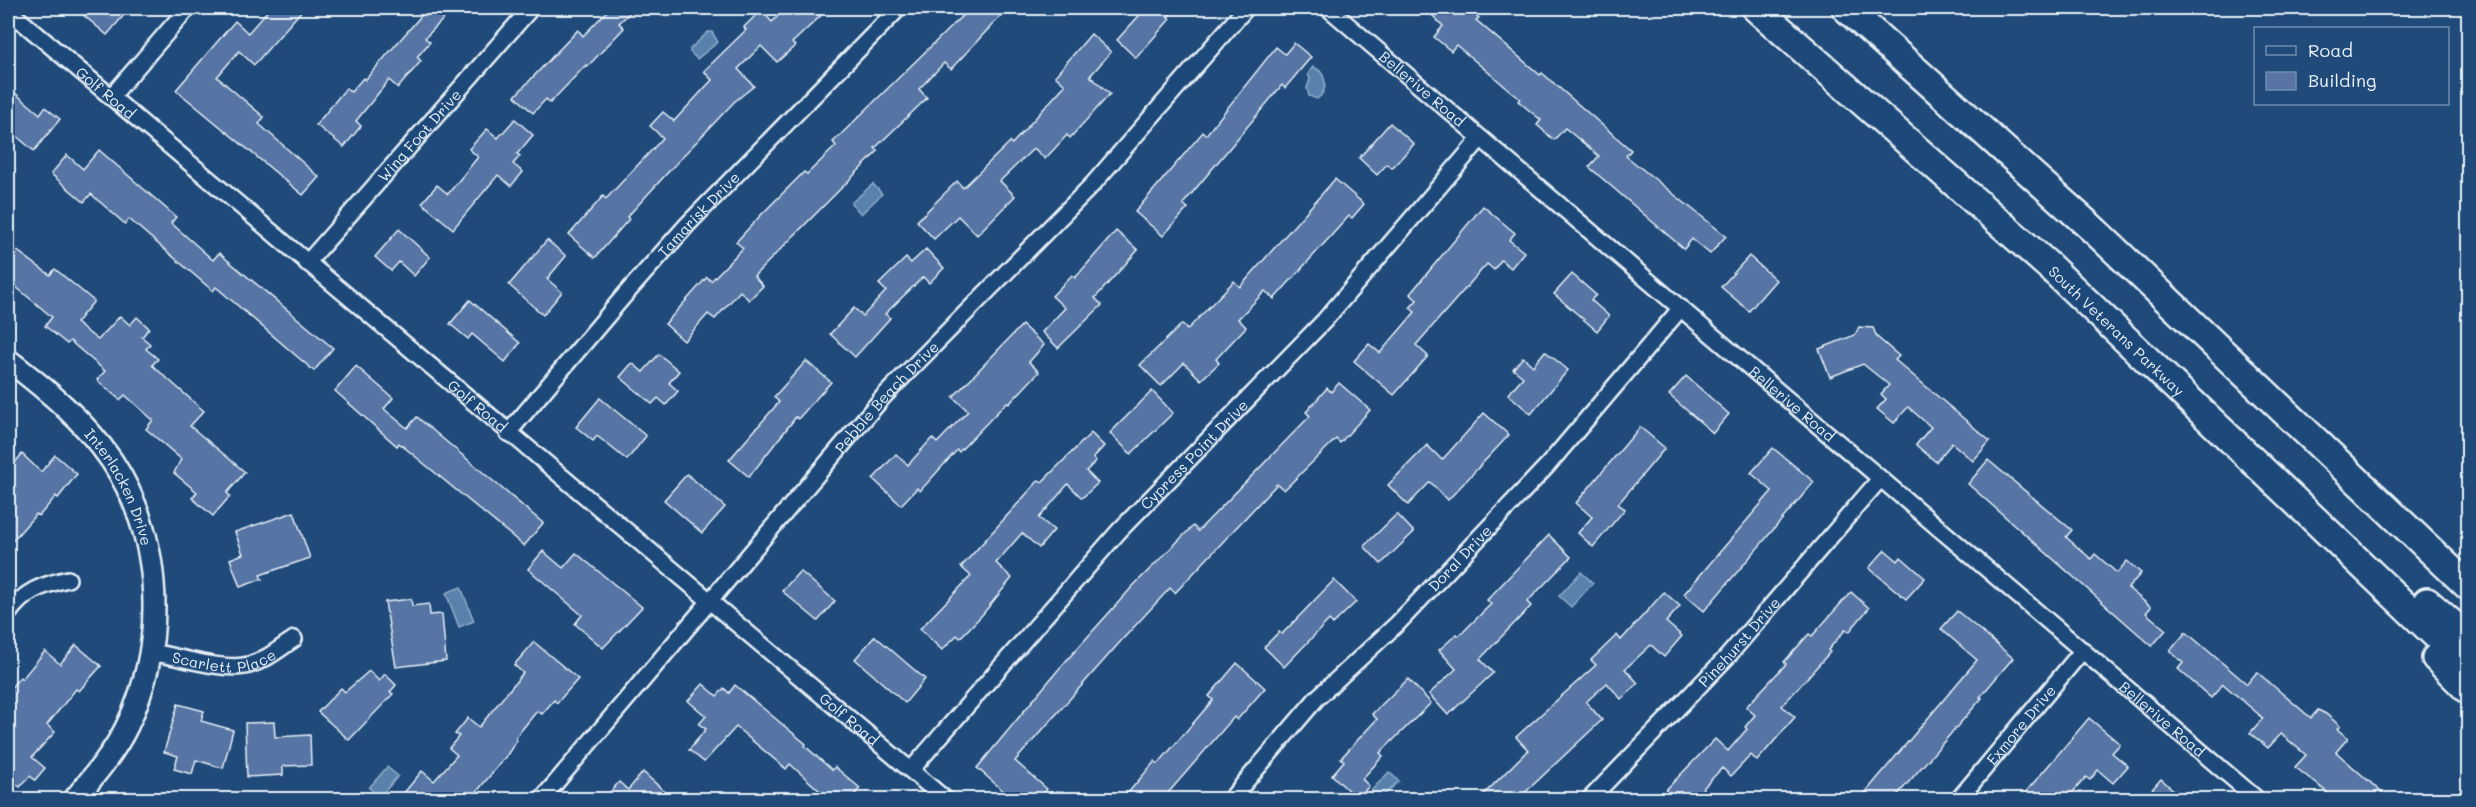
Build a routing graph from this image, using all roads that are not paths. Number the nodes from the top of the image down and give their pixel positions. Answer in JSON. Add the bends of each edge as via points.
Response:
{"nodes":[{"id":1,"x":188,"y":8,"type":"edge"},
{"id":2,"x":531,"y":8,"type":"edge"},
{"id":3,"x":899,"y":8,"type":"edge"},
{"id":4,"x":1246,"y":8,"type":"edge"},
{"id":5,"x":1328,"y":8,"type":"edge"},
{"id":6,"x":1756,"y":8,"type":"edge"},
{"id":7,"x":1845,"y":8,"type":"edge"},
{"id":8,"x":8,"y":10,"type":"edge"},
{"id":9,"x":111,"y":97,"type":"junction"},
{"id":10,"x":1480,"y":139,"type":"junction"},
{"id":11,"x":307,"y":263,"type":"junction"},
{"id":12,"x":1681,"y":308,"type":"junction"},
{"id":13,"x":8,"y":360,"type":"edge"},
{"id":14,"x":508,"y":433,"type":"junction"},
{"id":15,"x":1880,"y":479,"type":"junction"},
{"id":16,"x":2342,"y":542,"type":"junction"},
{"id":17,"x":2365,"y":565,"type":"junction"},
{"id":18,"x":68,"y":579,"type":"dead end"},
{"id":19,"x":2469,"y":586,"type":"edge"},
{"id":20,"x":709,"y":601,"type":"junction"},
{"id":21,"x":8,"y":614,"type":"edge"},
{"id":22,"x":2469,"y":638,"type":"edge"},
{"id":23,"x":294,"y":639,"type":"dead end"},
{"id":24,"x":2083,"y":650,"type":"junction"},
{"id":25,"x":151,"y":652,"type":"junction"},
{"id":26,"x":2469,"y":666,"type":"edge"},
{"id":27,"x":2469,"y":690,"type":"edge"},
{"id":28,"x":911,"y":770,"type":"junction"},
{"id":29,"x":74,"y":800,"type":"edge"},
{"id":30,"x":541,"y":800,"type":"edge"},
{"id":31,"x":946,"y":800,"type":"edge"},
{"id":32,"x":1230,"y":800,"type":"edge"},
{"id":33,"x":1589,"y":800,"type":"edge"},
{"id":34,"x":1958,"y":800,"type":"edge"},
{"id":35,"x":2258,"y":800,"type":"edge"}],
"edges":[{"from":1,"to":9,"type":"street"},
{"from":2,"to":11,"type":"street","name":"Wing Foot Drive"},
{"from":3,"to":14,"type":"street","name":"Tamarisk Drive","via":[[687,225]]},
{"from":4,"to":20,"type":"street","name":"Pebble Beach Drive","via":[[1093,184],[883,397]]},
{"from":5,"to":10,"type":"street","name":"Bellerive Road"},
{"from":6,"to":16,"type":"highway","name":"South Veterans Parkway","via":[[2050,267]]},
{"from":7,"to":19,"type":"highway","via":[[2096,232]]},
{"from":8,"to":9,"type":"street","name":"Golf Road"},
{"from":9,"to":11,"type":"street","name":"Golf Road"},
{"from":10,"to":12,"type":"street","name":"Bellerive Road"},
{"from":10,"to":28,"type":"street","name":"Cypress Point Drive","via":[[1324,321],[1119,531]]},
{"from":11,"to":14,"type":"street","name":"Golf Road"},
{"from":12,"to":15,"type":"street","name":"Bellerive Road"},
{"from":12,"to":32,"type":"street","name":"Doral Drive","via":[[1547,466],[1398,623],[1317,698]]},
{"from":13,"to":25,"type":"street","name":"Interlacken Drive","via":[[84,426],[113,462],[128,491],[140,520],[153,575]]},
{"from":14,"to":20,"type":"street","name":"Golf Road"},
{"from":15,"to":24,"type":"street","name":"Bellerive Road"},
{"from":15,"to":33,"type":"street","name":"Pinehurst Drive","via":[[1727,657]]},
{"from":16,"to":17,"type":"highway","name":"South Veterans Parkway"},
{"from":16,"to":27,"type":"highway","via":[[2370,592]]},
{"from":17,"to":22,"type":"highway","via":[[2406,584]]},
{"from":17,"to":26,"type":"highway","name":"South Veterans Parkway"},
{"from":18,"to":21,"type":"street","via":[[46,584],[18,599]]},
{"from":20,"to":28,"type":"street","name":"Golf Road"},
{"from":20,"to":30,"type":"street","name":"Pebble Beach Drive"},
{"from":23,"to":25,"type":"street","name":"Scarlett Place","via":[[246,666]]},
{"from":24,"to":34,"type":"street","name":"Exmore Drive"},
{"from":24,"to":35,"type":"street","name":"Bellerive Road"},
{"from":25,"to":29,"type":"street","name":"Interlacken Drive","via":[[126,727]]},
{"from":28,"to":31,"type":"street","name":"Golf Road"}]}
